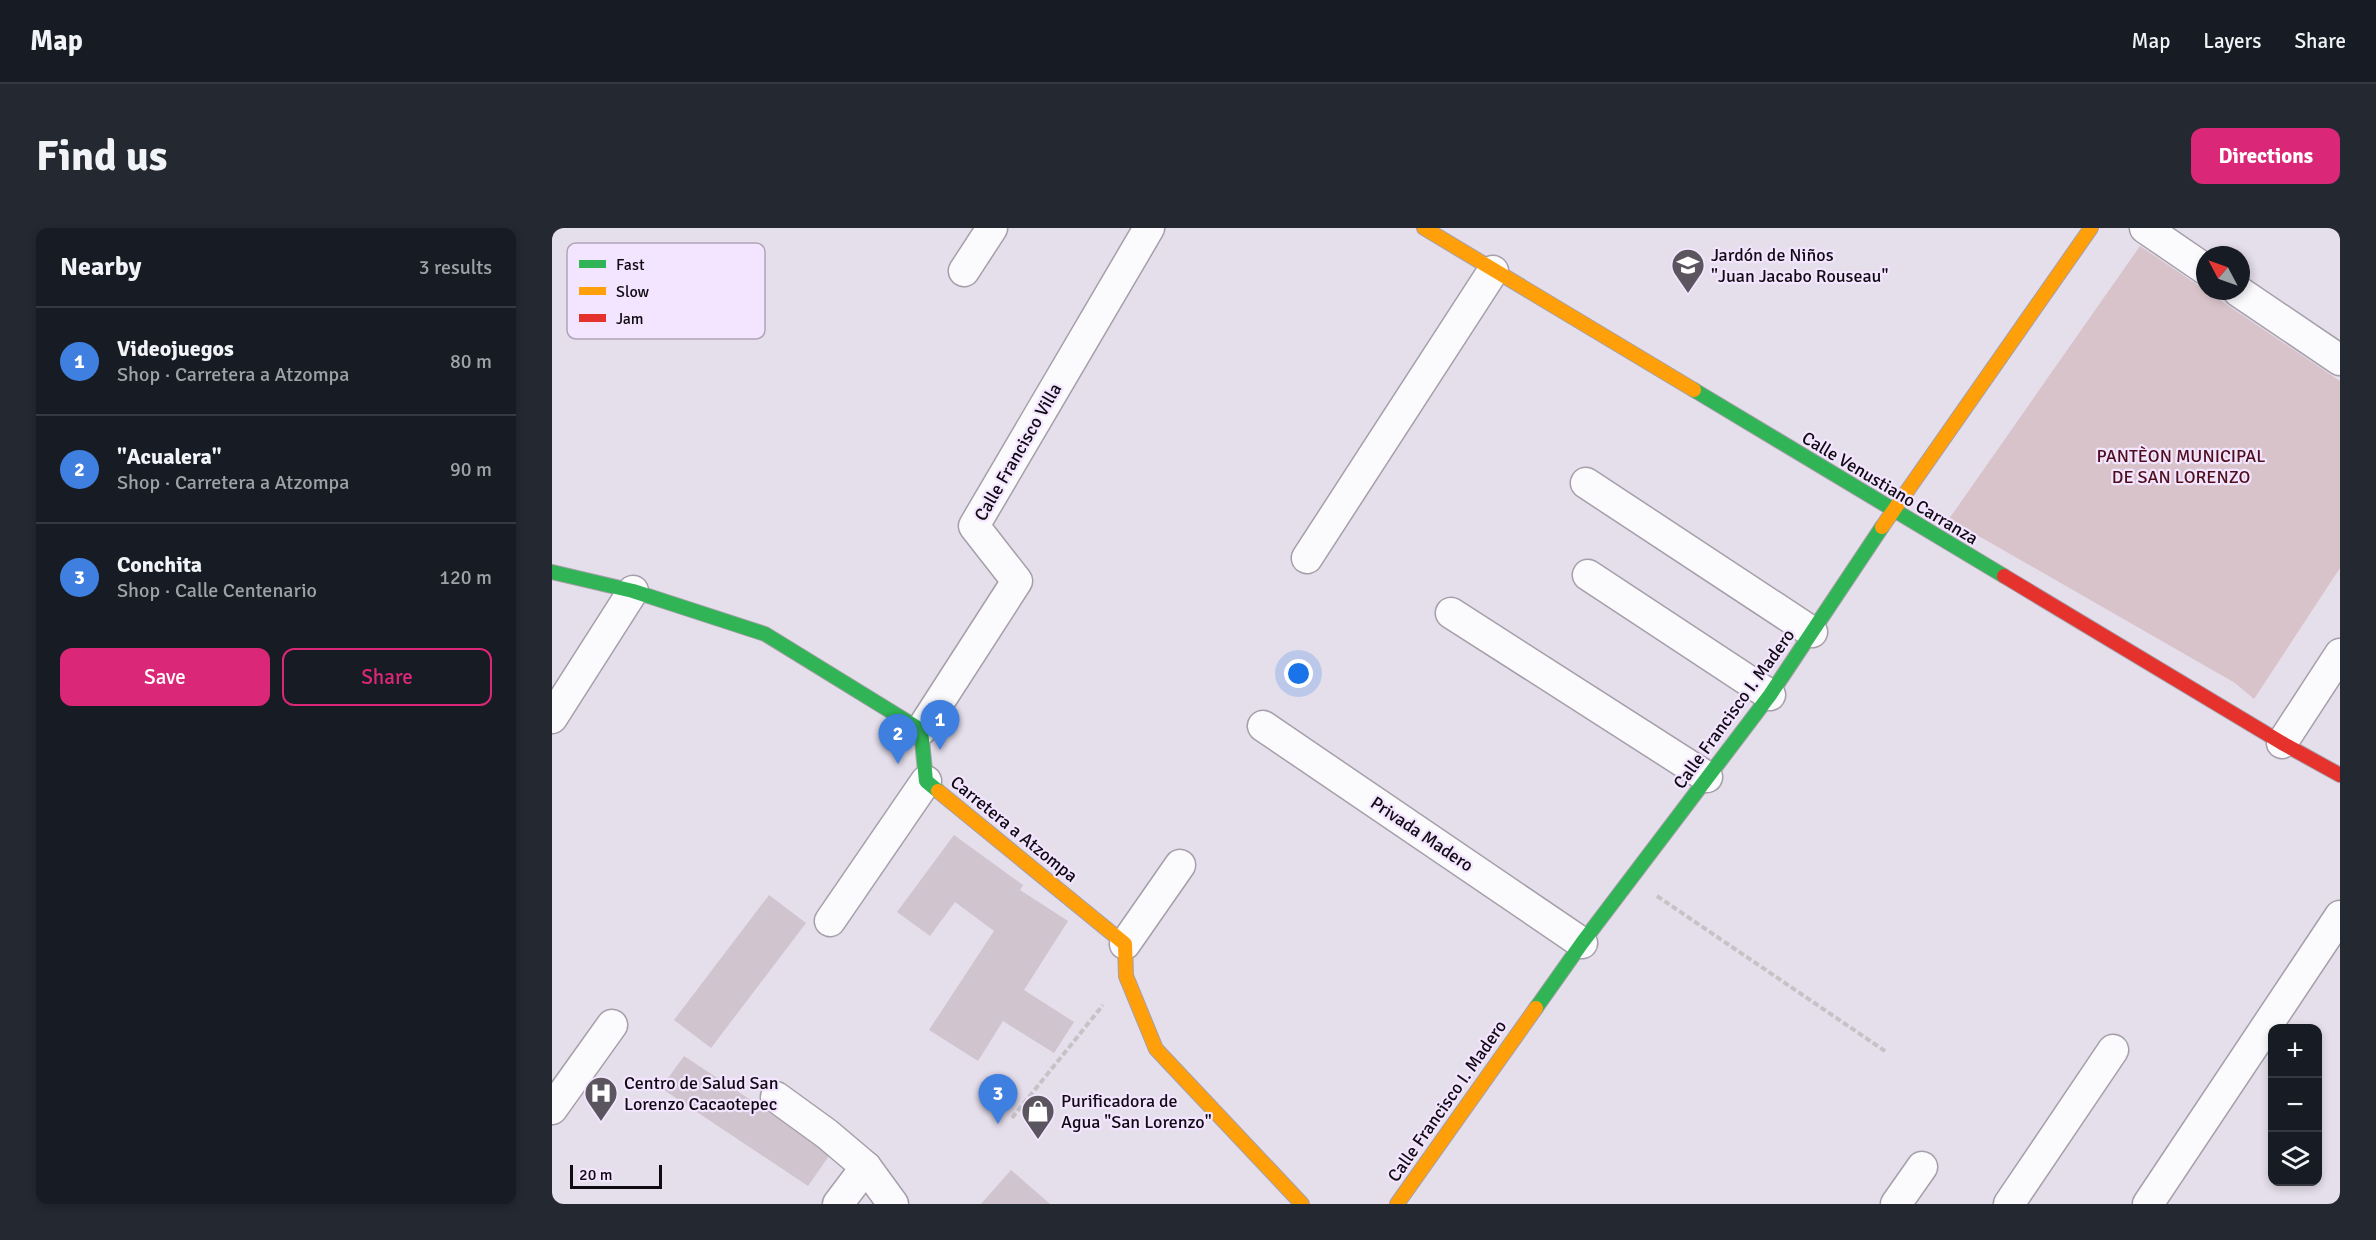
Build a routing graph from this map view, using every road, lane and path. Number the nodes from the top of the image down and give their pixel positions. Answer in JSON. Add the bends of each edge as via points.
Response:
{"nodes":[{"id":1,"x":992,"y":228,"type":"edge"},
{"id":2,"x":1149,"y":228,"type":"edge"},
{"id":3,"x":1424,"y":228,"type":"edge"},
{"id":4,"x":2091,"y":228,"type":"edge"},
{"id":5,"x":2145,"y":228,"type":"edge"},
{"id":6,"x":2196,"y":263,"type":"edge"},
{"id":7,"x":964,"y":271,"type":"dead end"},
{"id":8,"x":1493,"y":271,"type":"junction"},
{"id":9,"x":2250,"y":299,"type":"edge"},
{"id":10,"x":2340,"y":360,"type":"edge"},
{"id":11,"x":1586,"y":483,"type":"dead end"},
{"id":12,"x":1893,"y":510,"type":"junction"},
{"id":13,"x":1306,"y":558,"type":"dead end"},
{"id":14,"x":552,"y":572,"type":"edge"},
{"id":15,"x":1588,"y":575,"type":"dead end"},
{"id":16,"x":633,"y":591,"type":"junction"},
{"id":17,"x":1451,"y":613,"type":"dead end"},
{"id":18,"x":1812,"y":632,"type":"junction"},
{"id":19,"x":2340,"y":654,"type":"edge"},
{"id":20,"x":1770,"y":695,"type":"junction"},
{"id":21,"x":552,"y":718,"type":"edge"},
{"id":22,"x":1263,"y":726,"type":"dead end"},
{"id":23,"x":921,"y":730,"type":"junction"},
{"id":24,"x":2282,"y":743,"type":"junction"},
{"id":25,"x":2340,"y":775,"type":"edge"},
{"id":26,"x":1707,"y":777,"type":"junction"},
{"id":27,"x":926,"y":781,"type":"junction"},
{"id":28,"x":1180,"y":865,"type":"dead end"},
{"id":29,"x":1632,"y":878,"type":"junction"},
{"id":30,"x":2340,"y":916,"type":"edge"},
{"id":31,"x":830,"y":921,"type":"dead end"},
{"id":32,"x":1582,"y":943,"type":"junction"},
{"id":33,"x":1125,"y":944,"type":"junction"},
{"id":34,"x":1126,"y":976,"type":"junction"},
{"id":35,"x":612,"y":1025,"type":"dead end"},
{"id":36,"x":2114,"y":1050,"type":"dead end"},
{"id":37,"x":1885,"y":1051,"type":"dead end"},
{"id":38,"x":776,"y":1097,"type":"dead end"},
{"id":39,"x":552,"y":1109,"type":"edge"},
{"id":40,"x":1012,"y":1118,"type":"dead end"},
{"id":41,"x":866,"y":1167,"type":"junction"},
{"id":42,"x":1922,"y":1167,"type":"dead end"},
{"id":43,"x":838,"y":1204,"type":"edge"},
{"id":44,"x":893,"y":1204,"type":"edge"},
{"id":45,"x":1302,"y":1204,"type":"edge"},
{"id":46,"x":1397,"y":1204,"type":"edge"},
{"id":47,"x":1896,"y":1204,"type":"edge"},
{"id":48,"x":2009,"y":1204,"type":"edge"},
{"id":49,"x":2148,"y":1204,"type":"edge"}],
"edges":[{"from":1,"to":7,"type":"street"},
{"from":2,"to":23,"type":"street","name":"Calle Francisco Villa","via":[[974,526],[1017,581]]},
{"from":3,"to":8,"type":"street","name":"Calle Venustiano Carranza"},
{"from":4,"to":12,"type":"street","name":"Calle Francisco I. Madero"},
{"from":5,"to":6,"type":"street"},
{"from":8,"to":12,"type":"street","name":"Calle Venustiano Carranza"},
{"from":8,"to":13,"type":"street"},
{"from":9,"to":10,"type":"street"},
{"from":11,"to":18,"type":"street"},
{"from":12,"to":18,"type":"street","name":"Calle Francisco I. Madero"},
{"from":12,"to":24,"type":"street","name":"Calle Venustiano Carranza"},
{"from":14,"to":16,"type":"street"},
{"from":15,"to":20,"type":"street"},
{"from":16,"to":21,"type":"street"},
{"from":16,"to":23,"type":"street","via":[[765,634]]},
{"from":17,"to":26,"type":"street"},
{"from":18,"to":20,"type":"street","name":"Calle Francisco I. Madero"},
{"from":19,"to":24,"type":"street"},
{"from":20,"to":26,"type":"street","name":"Calle Francisco I. Madero"},
{"from":22,"to":32,"type":"street","name":"Privada Madero"},
{"from":23,"to":27,"type":"street","name":"Carretera a Atzompa"},
{"from":24,"to":25,"type":"street","name":"Calle Venustiano Carranza"},
{"from":26,"to":29,"type":"street","name":"Calle Francisco I. Madero"},
{"from":27,"to":31,"type":"street"},
{"from":27,"to":33,"type":"street","name":"Carretera a Atzompa"},
{"from":28,"to":33,"type":"street"},
{"from":29,"to":32,"type":"street","name":"Calle Francisco I. Madero"},
{"from":29,"to":37,"type":"path"},
{"from":30,"to":49,"type":"street"},
{"from":32,"to":46,"type":"street","name":"Calle Francisco I. Madero"},
{"from":33,"to":34,"type":"street"},
{"from":34,"to":40,"type":"path"},
{"from":34,"to":45,"type":"street","via":[[1156,1049]]},
{"from":35,"to":39,"type":"street"},
{"from":36,"to":48,"type":"street"},
{"from":38,"to":41,"type":"street"},
{"from":41,"to":43,"type":"street"},
{"from":41,"to":44,"type":"street"},
{"from":42,"to":47,"type":"street"}]}
